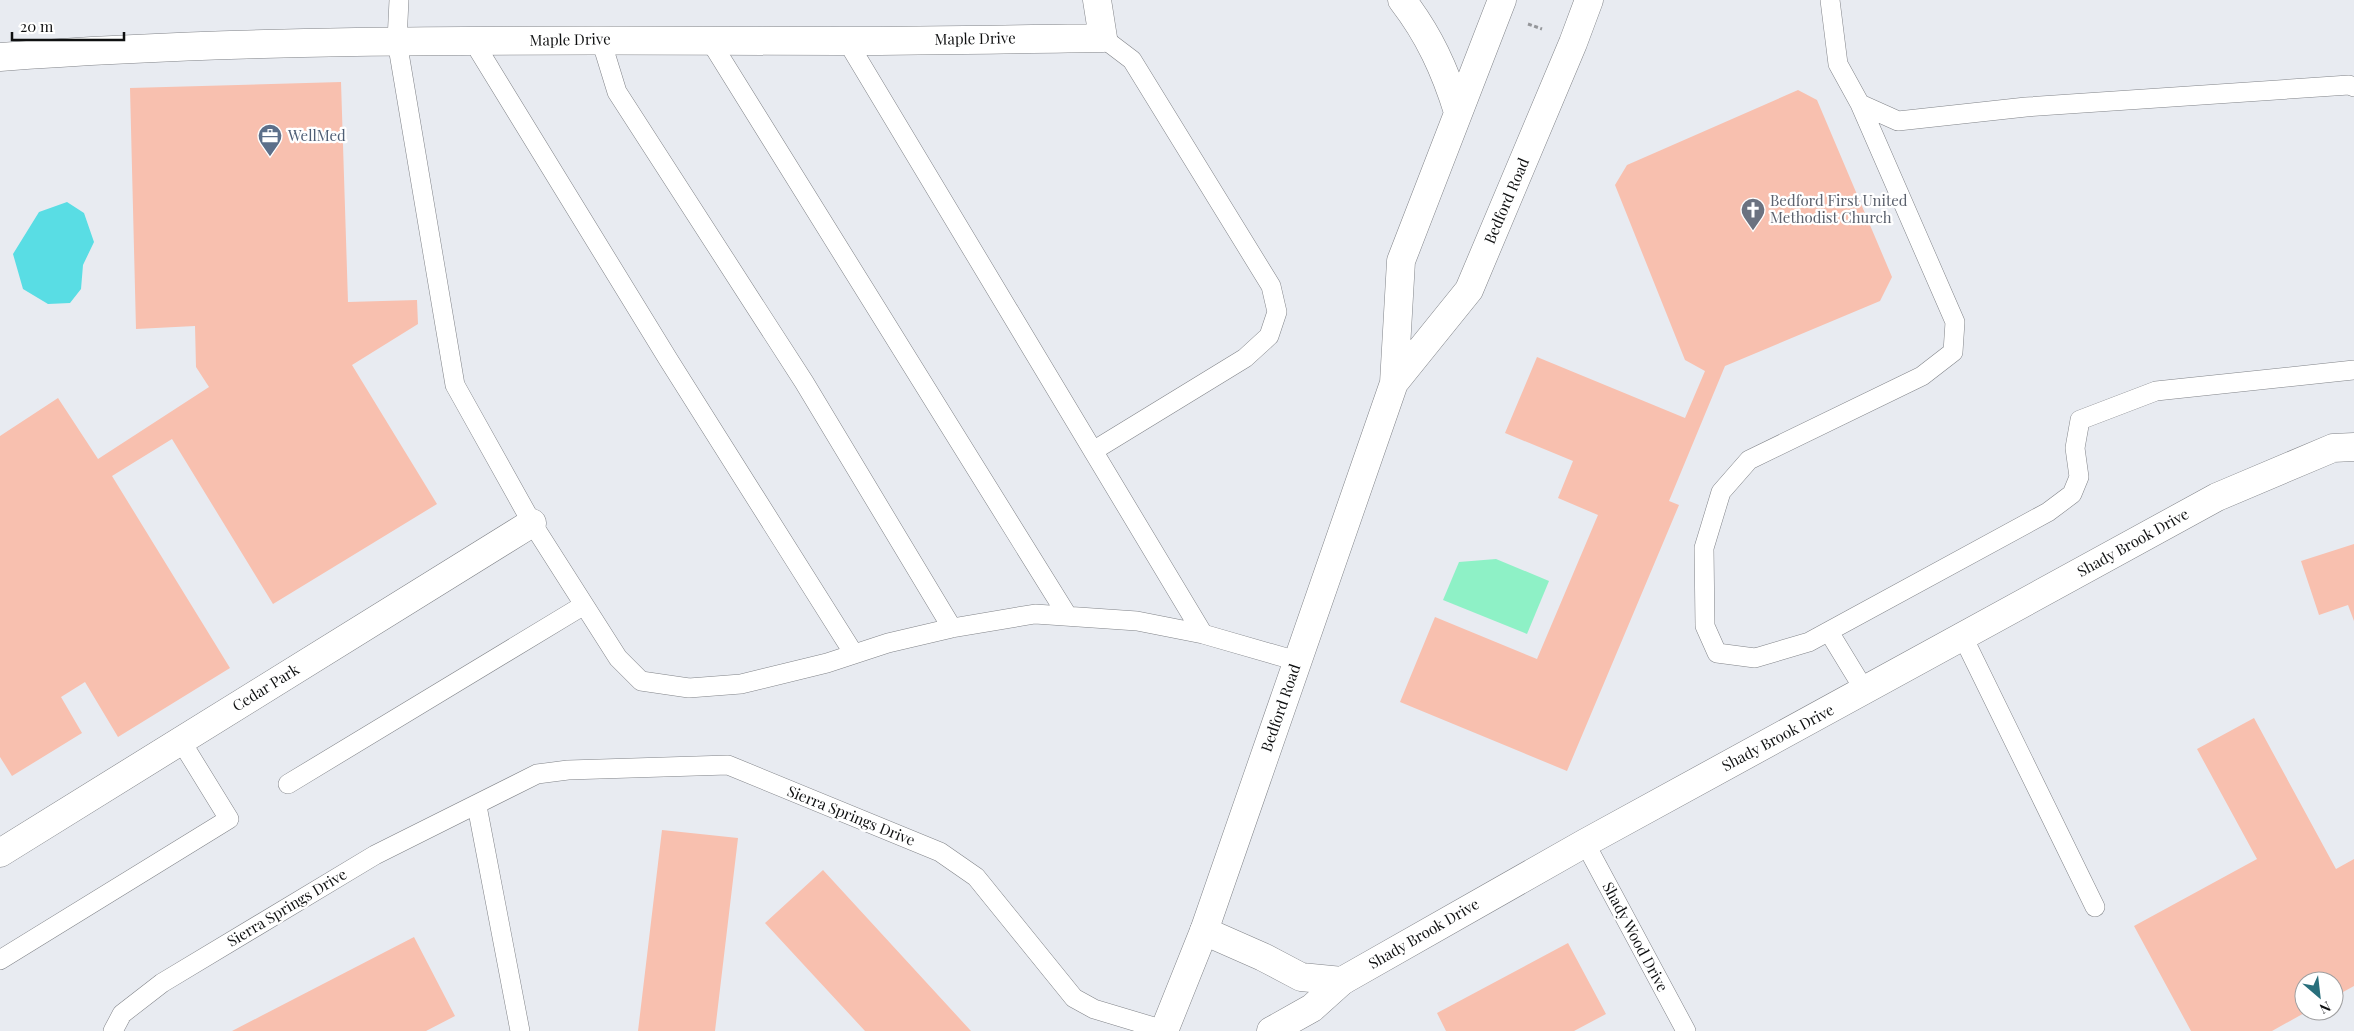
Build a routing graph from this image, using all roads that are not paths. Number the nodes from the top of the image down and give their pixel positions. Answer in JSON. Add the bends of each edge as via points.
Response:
{"nodes":[{"id":1,"x":399,"y":0,"type":"edge"},
{"id":2,"x":1097,"y":0,"type":"edge"},
{"id":3,"x":1402,"y":0,"type":"edge"},
{"id":4,"x":1502,"y":0,"type":"edge"},
{"id":5,"x":1589,"y":0,"type":"edge"},
{"id":6,"x":1830,"y":0,"type":"edge"},
{"id":7,"x":1103,"y":38,"type":"junction"},
{"id":8,"x":709,"y":39,"type":"junction"},
{"id":9,"x":601,"y":40,"type":"junction"},
{"id":10,"x":397,"y":41,"type":"junction"},
{"id":11,"x":473,"y":41,"type":"junction"},
{"id":12,"x":847,"y":41,"type":"junction"},
{"id":13,"x":0,"y":58,"type":"edge"},
{"id":14,"x":2354,"y":87,"type":"edge"},
{"id":15,"x":1860,"y":104,"type":"junction"},
{"id":16,"x":1458,"y":112,"type":"junction"},
{"id":17,"x":2353,"y":374,"type":"edge"},
{"id":18,"x":1394,"y":383,"type":"junction"},
{"id":19,"x":2354,"y":447,"type":"edge"},
{"id":20,"x":1093,"y":451,"type":"junction"},
{"id":21,"x":532,"y":523,"type":"junction"},
{"id":22,"x":584,"y":605,"type":"junction"},
{"id":23,"x":1067,"y":615,"type":"junction"},
{"id":24,"x":952,"y":628,"type":"junction"},
{"id":25,"x":1829,"y":632,"type":"junction"},
{"id":26,"x":1203,"y":634,"type":"junction"},
{"id":27,"x":1963,"y":638,"type":"junction"},
{"id":28,"x":854,"y":654,"type":"junction"},
{"id":29,"x":1297,"y":660,"type":"junction"},
{"id":30,"x":1865,"y":691,"type":"junction"},
{"id":31,"x":181,"y":741,"type":"junction"},
{"id":32,"x":288,"y":784,"type":"dead end"},
{"id":33,"x":477,"y":806,"type":"junction"},
{"id":34,"x":1585,"y":843,"type":"junction"},
{"id":35,"x":0,"y":853,"type":"edge"},
{"id":36,"x":2095,"y":906,"type":"dead end"},
{"id":37,"x":1204,"y":932,"type":"junction"},
{"id":38,"x":0,"y":960,"type":"edge"},
{"id":39,"x":1342,"y":981,"type":"junction"},
{"id":40,"x":1164,"y":1030,"type":"edge"},
{"id":41,"x":113,"y":1031,"type":"edge"},
{"id":42,"x":520,"y":1031,"type":"edge"},
{"id":43,"x":1271,"y":1031,"type":"edge"},
{"id":44,"x":1686,"y":1031,"type":"edge"}],
"edges":[{"from":1,"to":10,"type":"lane"},
{"from":2,"to":7,"type":"street"},
{"from":3,"to":16,"type":"street","via":[[1435,50]]},
{"from":4,"to":16,"type":"street","name":"Bedford Road"},
{"from":5,"to":18,"type":"street","name":"Bedford Road","via":[[1469,290]]},
{"from":6,"to":15,"type":"lane","via":[[1838,64]]},
{"from":7,"to":12,"type":"street","name":"Maple Drive"},
{"from":7,"to":20,"type":"lane","via":[[1132,60],[1271,286],[1277,312],[1269,336],[1245,358]]},
{"from":8,"to":9,"type":"street","name":"Maple Drive"},
{"from":8,"to":12,"type":"street","name":"Maple Drive"},
{"from":8,"to":23,"type":"lane"},
{"from":9,"to":11,"type":"street","name":"Maple Drive"},
{"from":9,"to":24,"type":"lane","via":[[617,92],[804,382]]},
{"from":10,"to":11,"type":"street","name":"Maple Drive"},
{"from":10,"to":13,"type":"street","name":"Maple Drive","via":[[88,51]]},
{"from":10,"to":21,"type":"lane","via":[[455,385]]},
{"from":11,"to":28,"type":"lane"},
{"from":12,"to":20,"type":"lane"},
{"from":14,"to":15,"type":"lane","via":[[2026,107],[1898,122]]},
{"from":15,"to":25,"type":"lane","via":[[1955,322],[1953,352],[1922,376],[1749,460],[1721,492],[1704,548],[1705,626],[1718,653],[1755,658],[1809,642]]},
{"from":16,"to":18,"type":"street","name":"Bedford Road","via":[[1401,261]]},
{"from":17,"to":25,"type":"lane","via":[[2156,391],[2080,420],[2075,448],[2079,477],[2072,494],[2048,512]]},
{"from":18,"to":29,"type":"street","name":"Bedford Road"},
{"from":19,"to":27,"type":"street","name":"Shady Brook Drive","via":[[2333,448],[2217,497]]},
{"from":20,"to":26,"type":"lane"},
{"from":21,"to":22,"type":"lane"},
{"from":21,"to":31,"type":"street","name":"Cedar Park"},
{"from":22,"to":28,"type":"lane","via":[[618,658],[642,681],[689,688],[741,684]]},
{"from":22,"to":32,"type":"lane"},
{"from":23,"to":24,"type":"lane","via":[[1036,614]]},
{"from":23,"to":26,"type":"lane","via":[[1137,620]]},
{"from":24,"to":28,"type":"lane"},
{"from":25,"to":30,"type":"lane"},
{"from":26,"to":29,"type":"lane"},
{"from":27,"to":30,"type":"street","name":"Shady Brook Drive"},
{"from":27,"to":36,"type":"lane"},
{"from":29,"to":37,"type":"street","name":"Bedford Road"},
{"from":30,"to":34,"type":"street","name":"Shady Brook Drive"},
{"from":31,"to":35,"type":"street","name":"Cedar Park"},
{"from":31,"to":38,"type":"lane","via":[[229,820]]},
{"from":33,"to":40,"type":"lane","name":"Sierra Springs Drive","via":[[537,774],[568,770],[728,765],[940,852],[976,877],[1074,998],[1094,1009]]},
{"from":33,"to":41,"type":"lane","name":"Sierra Springs Drive","via":[[375,855],[162,983],[122,1014]]},
{"from":33,"to":42,"type":"lane"},
{"from":34,"to":39,"type":"street","name":"Shady Brook Drive"},
{"from":34,"to":44,"type":"lane","name":"Shady Wood Drive"},
{"from":37,"to":39,"type":"street","via":[[1301,977]]},
{"from":37,"to":40,"type":"street","name":"Bedford Road"},
{"from":39,"to":43,"type":"street","name":"Shady Brook Drive","via":[[1312,1008]]}]}
